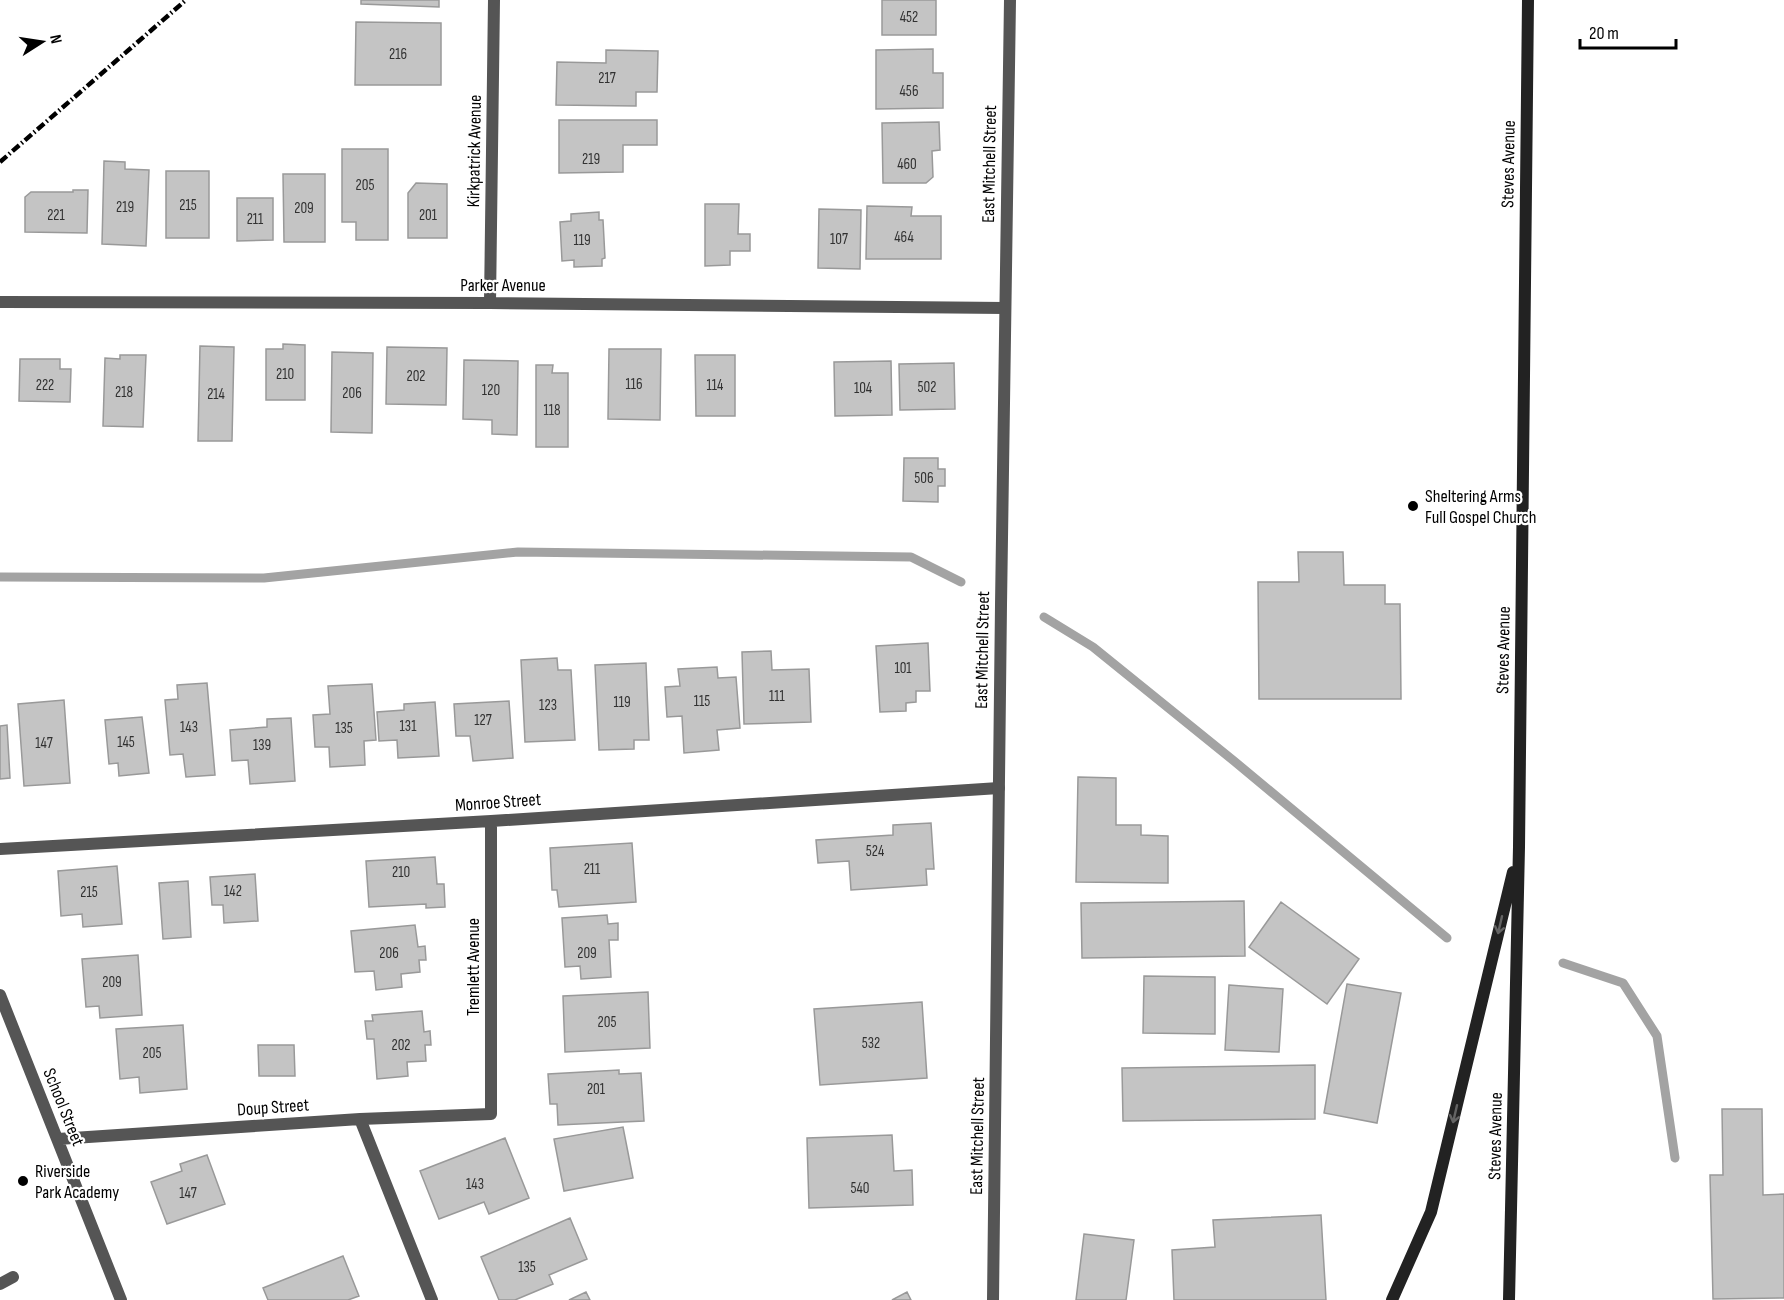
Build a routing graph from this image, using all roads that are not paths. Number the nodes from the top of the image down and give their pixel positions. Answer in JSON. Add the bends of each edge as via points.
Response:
{"nodes":[{"id":1,"x":494,"y":0,"type":"edge"},
{"id":2,"x":1010,"y":0,"type":"edge"},
{"id":3,"x":1528,"y":0,"type":"edge"},
{"id":4,"x":0,"y":302,"type":"edge"},
{"id":5,"x":489,"y":303,"type":"junction"},
{"id":6,"x":1005,"y":308,"type":"junction"},
{"id":7,"x":999,"y":788,"type":"junction"},
{"id":8,"x":491,"y":821,"type":"junction"},
{"id":9,"x":1519,"y":848,"type":"junction"},
{"id":10,"x":0,"y":849,"type":"edge"},
{"id":11,"x":0,"y":995,"type":"edge"},
{"id":12,"x":492,"y":1114,"type":"joint"},
{"id":13,"x":360,"y":1119,"type":"junction"},
{"id":14,"x":57,"y":1140,"type":"junction"},
{"id":15,"x":13,"y":1277,"type":"dead end"},
{"id":16,"x":0,"y":1284,"type":"edge"},
{"id":17,"x":121,"y":1300,"type":"edge"},
{"id":18,"x":432,"y":1300,"type":"edge"},
{"id":19,"x":993,"y":1300,"type":"edge"},
{"id":20,"x":1392,"y":1300,"type":"edge"},
{"id":21,"x":1509,"y":1300,"type":"edge"}],
"edges":[{"from":1,"to":5,"type":"street","name":"Kirkpatrick Avenue"},
{"from":2,"to":6,"type":"street","name":"East Mitchell Street"},
{"from":3,"to":9,"type":"main road","name":"Steves Avenue"},
{"from":4,"to":5,"type":"street","name":"Parker Avenue"},
{"from":5,"to":6,"type":"street","name":"Parker Avenue"},
{"from":6,"to":7,"type":"street","name":"East Mitchell Street"},
{"from":7,"to":8,"type":"street","name":"Monroe Street"},
{"from":7,"to":19,"type":"street","name":"East Mitchell Street"},
{"from":8,"to":10,"type":"street","name":"Monroe Street"},
{"from":8,"to":12,"type":"street","name":"Tremlett Avenue"},
{"from":9,"to":20,"type":"main road","one_way":true,"via":[[1431,1212]]},
{"from":9,"to":21,"type":"main road","name":"Steves Avenue"},
{"from":11,"to":14,"type":"street","name":"School Street"},
{"from":12,"to":13,"type":"street","name":"Doup Street"},
{"from":13,"to":14,"type":"street","name":"Doup Street"},
{"from":13,"to":18,"type":"street"},
{"from":14,"to":17,"type":"street","name":"School Street"},
{"from":15,"to":16,"type":"street"}]}
